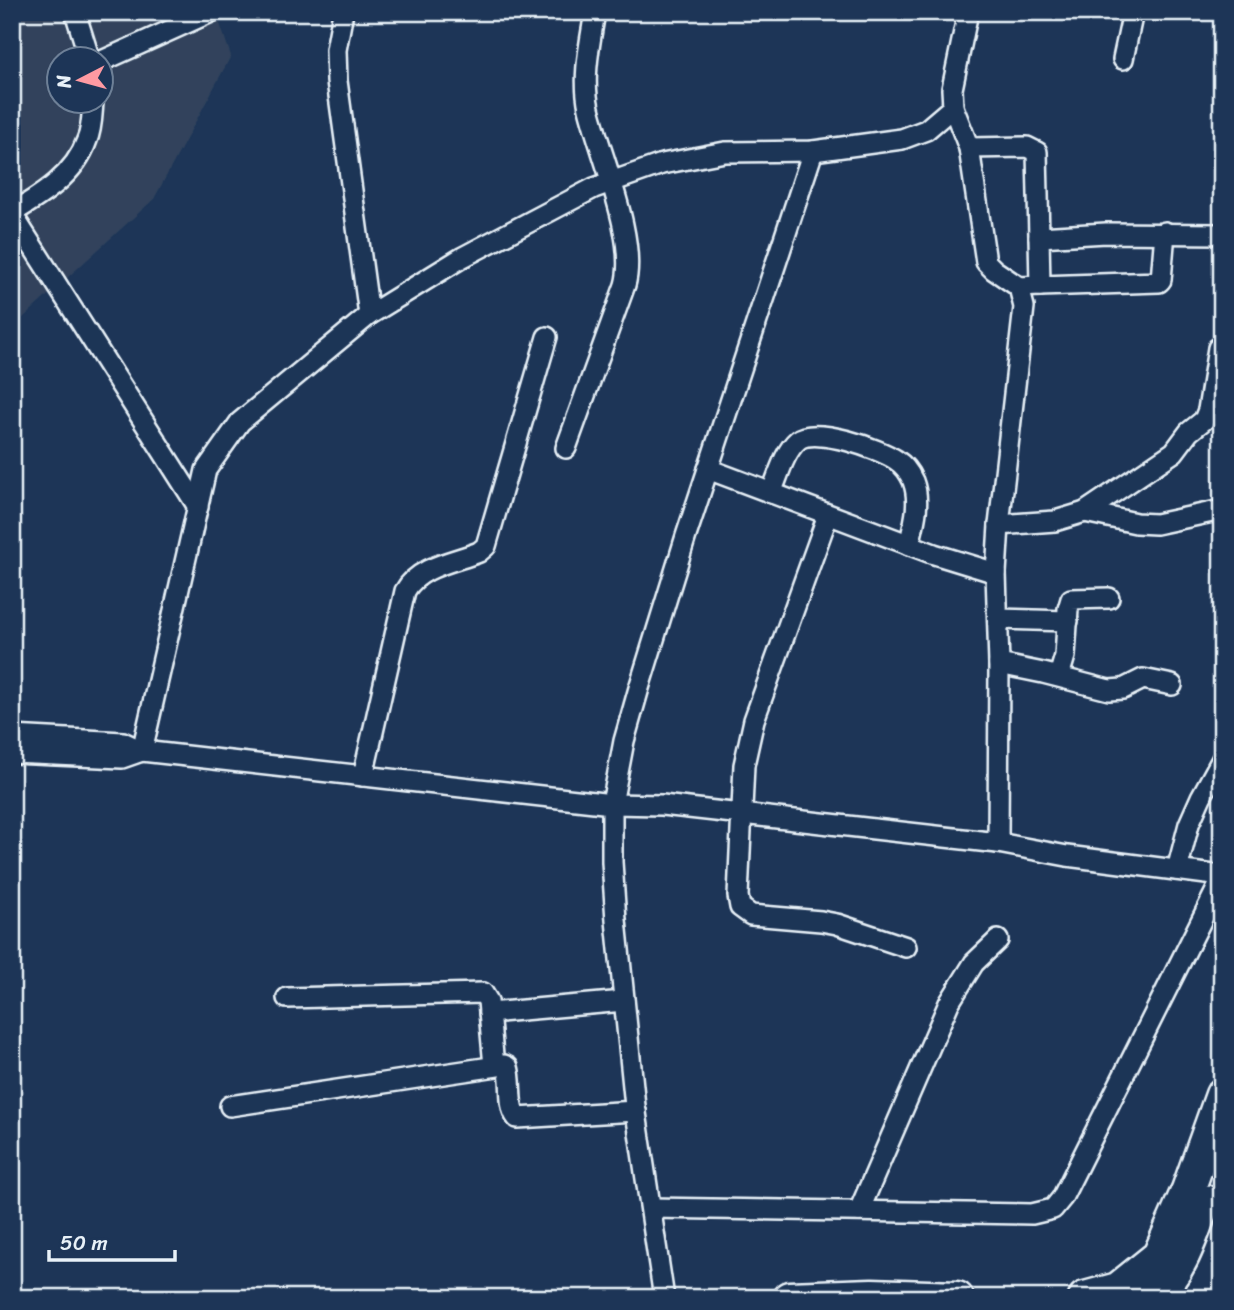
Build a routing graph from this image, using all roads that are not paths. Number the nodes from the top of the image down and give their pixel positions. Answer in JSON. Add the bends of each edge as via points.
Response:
{"nodes":[{"id":1,"x":75,"y":12,"type":"edge"},
{"id":2,"x":211,"y":12,"type":"edge"},
{"id":3,"x":344,"y":12,"type":"edge"},
{"id":4,"x":595,"y":12,"type":"edge"},
{"id":5,"x":968,"y":12,"type":"edge"},
{"id":6,"x":1133,"y":12,"type":"edge"},
{"id":7,"x":86,"y":46,"type":"edge"},
{"id":8,"x":116,"y":55,"type":"edge"},
{"id":9,"x":1123,"y":58,"type":"dead end"},
{"id":10,"x":953,"y":107,"type":"junction"},
{"id":11,"x":91,"y":116,"type":"edge"},
{"id":12,"x":969,"y":148,"type":"junction"},
{"id":13,"x":813,"y":151,"type":"junction"},
{"id":14,"x":612,"y":182,"type":"junction"},
{"id":15,"x":12,"y":213,"type":"edge"},
{"id":16,"x":1165,"y":232,"type":"junction"},
{"id":17,"x":1222,"y":234,"type":"edge"},
{"id":18,"x":1040,"y":237,"type":"junction"},
{"id":19,"x":1019,"y":286,"type":"junction"},
{"id":20,"x":1040,"y":286,"type":"junction"},
{"id":21,"x":369,"y":315,"type":"junction"},
{"id":22,"x":547,"y":337,"type":"dead end"},
{"id":23,"x":1218,"y":348,"type":"dead end"},
{"id":24,"x":566,"y":448,"type":"dead end"},
{"id":25,"x":708,"y":470,"type":"junction"},
{"id":26,"x":771,"y":494,"type":"junction"},
{"id":27,"x":198,"y":507,"type":"junction"},
{"id":28,"x":1222,"y":510,"type":"edge"},
{"id":29,"x":1084,"y":512,"type":"junction"},
{"id":30,"x":828,"y":515,"type":"junction"},
{"id":31,"x":999,"y":525,"type":"junction"},
{"id":32,"x":909,"y":545,"type":"junction"},
{"id":33,"x":996,"y":573,"type":"junction"},
{"id":34,"x":1109,"y":598,"type":"dead end"},
{"id":35,"x":998,"y":619,"type":"junction"},
{"id":36,"x":1068,"y":621,"type":"junction"},
{"id":37,"x":999,"y":664,"type":"junction"},
{"id":38,"x":1059,"y":676,"type":"junction"},
{"id":39,"x":1172,"y":685,"type":"dead end"},
{"id":40,"x":12,"y":736,"type":"edge"},
{"id":41,"x":142,"y":751,"type":"junction"},
{"id":42,"x":12,"y":753,"type":"edge"},
{"id":43,"x":1222,"y":759,"type":"edge"},
{"id":44,"x":363,"y":776,"type":"junction"},
{"id":45,"x":612,"y":804,"type":"junction"},
{"id":46,"x":741,"y":813,"type":"junction"},
{"id":47,"x":998,"y":842,"type":"junction"},
{"id":48,"x":1177,"y":870,"type":"junction"},
{"id":49,"x":1222,"y":878,"type":"edge"},
{"id":50,"x":998,"y":940,"type":"dead end"},
{"id":51,"x":906,"y":947,"type":"dead end"},
{"id":52,"x":286,"y":998,"type":"dead end"},
{"id":53,"x":624,"y":1001,"type":"junction"},
{"id":54,"x":489,"y":1013,"type":"junction"},
{"id":55,"x":494,"y":1066,"type":"junction"},
{"id":56,"x":1222,"y":1095,"type":"edge"},
{"id":57,"x":230,"y":1106,"type":"dead end"},
{"id":58,"x":636,"y":1111,"type":"junction"},
{"id":59,"x":1222,"y":1150,"type":"edge"},
{"id":60,"x":651,"y":1208,"type":"junction"},
{"id":61,"x":859,"y":1211,"type":"junction"},
{"id":62,"x":664,"y":1298,"type":"edge"},
{"id":63,"x":789,"y":1298,"type":"edge"},
{"id":64,"x":957,"y":1298,"type":"edge"},
{"id":65,"x":1084,"y":1298,"type":"edge"},
{"id":66,"x":1152,"y":1298,"type":"edge"}],
"edges":[{"from":1,"to":7,"type":"street"},
{"from":2,"to":8,"type":"street"},
{"from":3,"to":21,"type":"street","via":[[336,50],[337,81]]},
{"from":4,"to":14,"type":"street","via":[[586,85]]},
{"from":5,"to":10,"type":"street","via":[[954,71]]},
{"from":6,"to":9,"type":"street"},
{"from":10,"to":12,"type":"street"},
{"from":10,"to":13,"type":"street","via":[[918,134]]},
{"from":11,"to":15,"type":"street","via":[[88,139],[72,169]]},
{"from":12,"to":18,"type":"street","via":[[1027,147],[1037,152]]},
{"from":12,"to":19,"type":"street","via":[[986,262]]},
{"from":13,"to":14,"type":"street","via":[[725,152],[662,164]]},
{"from":13,"to":25,"type":"street"},
{"from":14,"to":21,"type":"street","via":[[463,257]]},
{"from":14,"to":24,"type":"street","via":[[629,273]]},
{"from":15,"to":27,"type":"street"},
{"from":16,"to":17,"type":"street"},
{"from":16,"to":18,"type":"street"},
{"from":16,"to":20,"type":"street","via":[[1159,282]]},
{"from":18,"to":20,"type":"street"},
{"from":19,"to":20,"type":"street"},
{"from":19,"to":31,"type":"street","via":[[1024,307]]},
{"from":21,"to":27,"type":"street","via":[[240,422],[206,470]]},
{"from":22,"to":44,"type":"street","via":[[485,547],[424,572],[411,580],[405,591]]},
{"from":23,"to":29,"type":"street","via":[[1204,420],[1174,452]]},
{"from":25,"to":26,"type":"street"},
{"from":25,"to":45,"type":"street","via":[[635,701]]},
{"from":26,"to":30,"type":"street"},
{"from":26,"to":32,"type":"street","via":[[800,438],[826,436],[873,450],[894,458],[912,479],[917,509]]},
{"from":27,"to":41,"type":"street"},
{"from":28,"to":29,"type":"street","via":[[1156,523]]},
{"from":29,"to":31,"type":"street","via":[[1055,521]]},
{"from":30,"to":32,"type":"street"},
{"from":30,"to":46,"type":"street","via":[[754,720],[744,765]]},
{"from":31,"to":33,"type":"street"},
{"from":32,"to":33,"type":"street"},
{"from":33,"to":35,"type":"street"},
{"from":34,"to":36,"type":"street","via":[[1071,599]]},
{"from":35,"to":36,"type":"street"},
{"from":35,"to":37,"type":"street"},
{"from":36,"to":38,"type":"street"},
{"from":37,"to":38,"type":"street"},
{"from":37,"to":47,"type":"street"},
{"from":38,"to":39,"type":"street","via":[[1109,690],[1143,679]]},
{"from":40,"to":41,"type":"street","via":[[123,742]]},
{"from":41,"to":42,"type":"street","via":[[122,758]]},
{"from":41,"to":44,"type":"street"},
{"from":43,"to":48,"type":"street","via":[[1189,824]]},
{"from":44,"to":45,"type":"street"},
{"from":45,"to":46,"type":"street"},
{"from":45,"to":53,"type":"street"},
{"from":46,"to":47,"type":"street"},
{"from":46,"to":51,"type":"street","via":[[738,897],[745,912],[821,920]]},
{"from":47,"to":48,"type":"street"},
{"from":48,"to":49,"type":"street"},
{"from":49,"to":61,"type":"street","via":[[1053,1209],[1032,1214]]},
{"from":50,"to":61,"type":"street","via":[[974,963],[949,1003]]},
{"from":52,"to":54,"type":"street","via":[[479,992],[487,995]]},
{"from":53,"to":54,"type":"street"},
{"from":53,"to":58,"type":"street"},
{"from":54,"to":55,"type":"street"},
{"from":55,"to":57,"type":"street"},
{"from":55,"to":58,"type":"street","via":[[508,1067],[517,1118]]},
{"from":56,"to":65,"type":"main road","via":[[1159,1255],[1118,1289]]},
{"from":58,"to":60,"type":"street"},
{"from":59,"to":66,"type":"main road","via":[[1185,1253]]},
{"from":60,"to":61,"type":"street"},
{"from":60,"to":62,"type":"street"},
{"from":63,"to":64,"type":"main road"}]}
